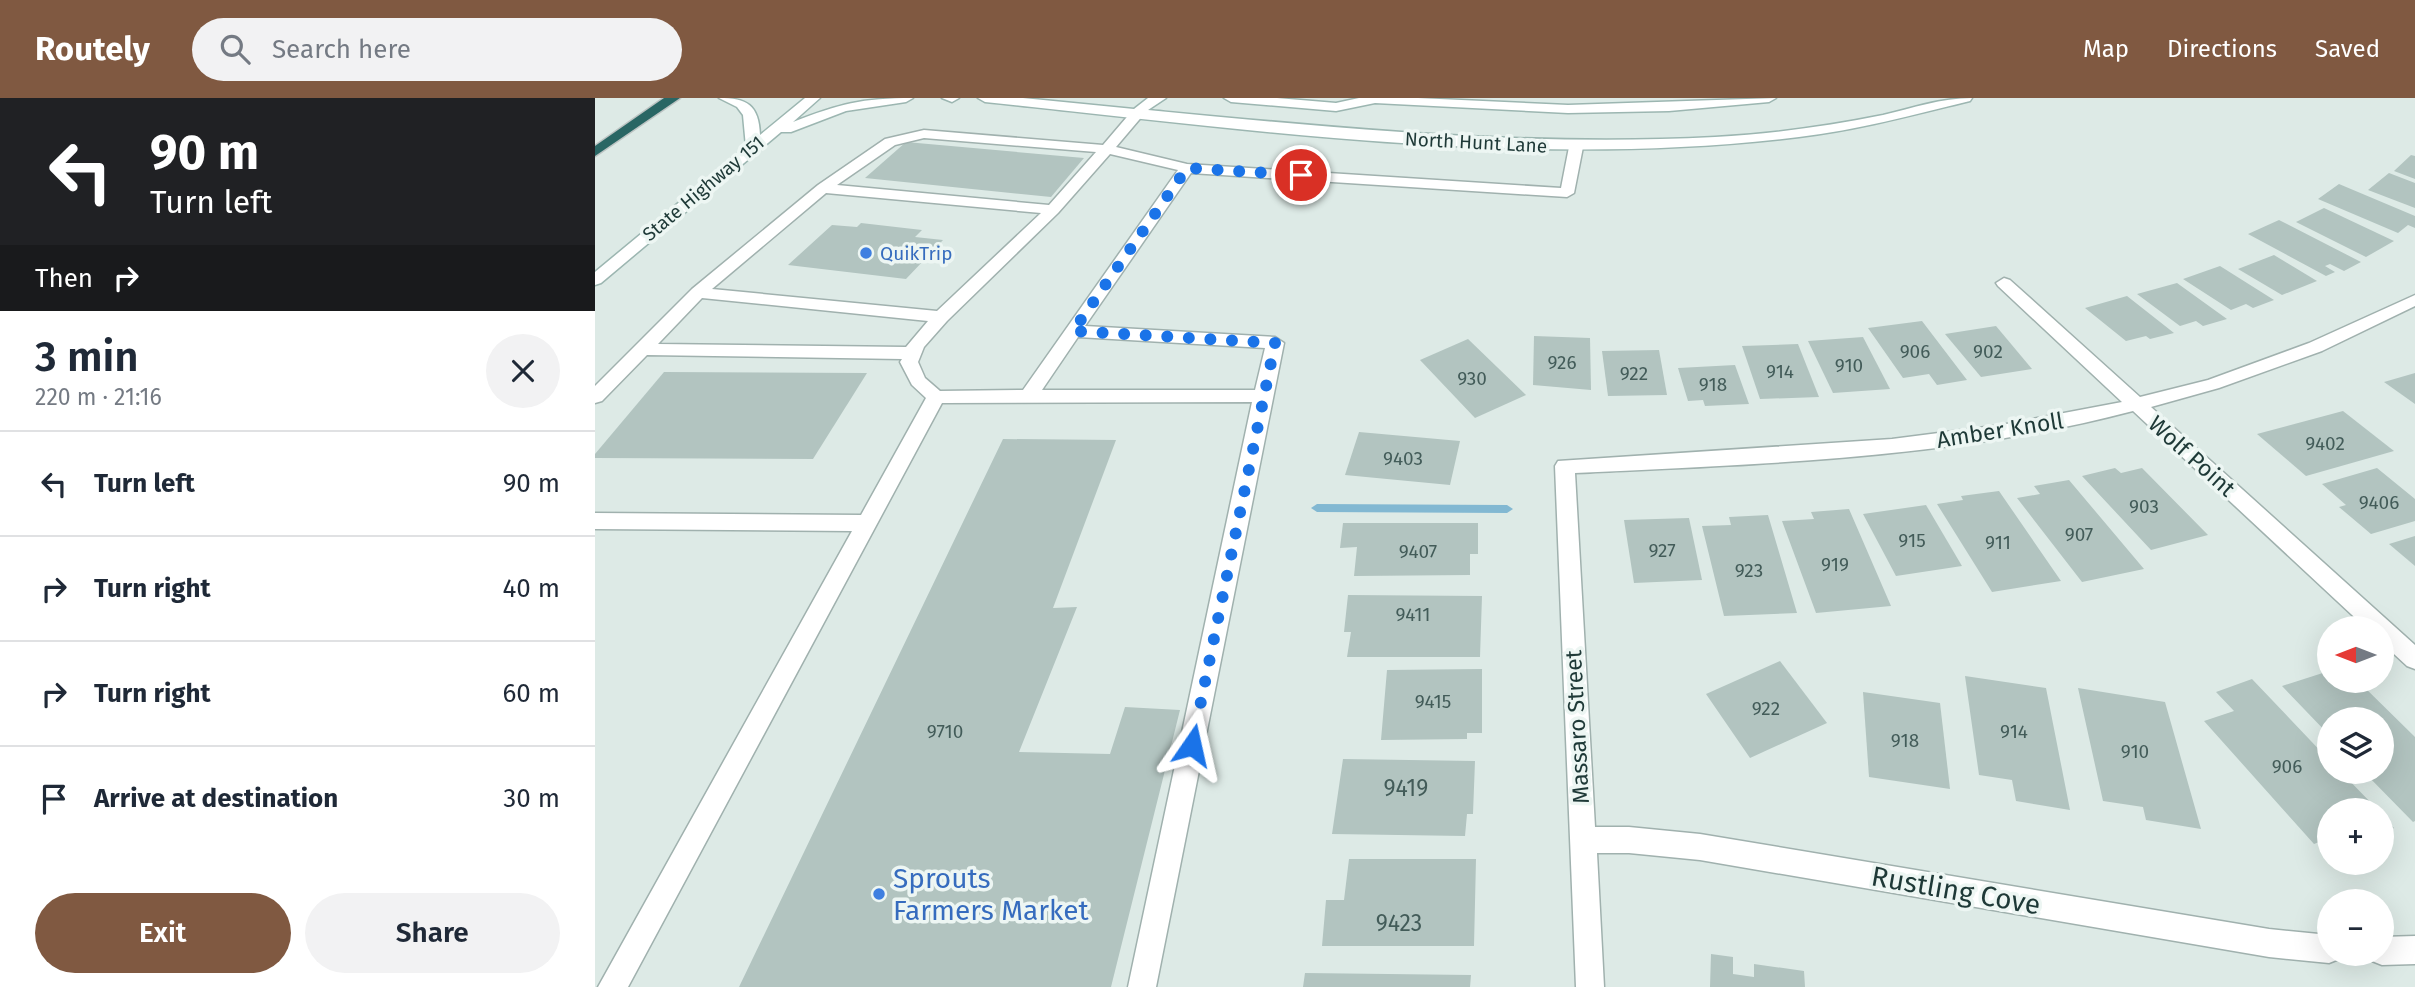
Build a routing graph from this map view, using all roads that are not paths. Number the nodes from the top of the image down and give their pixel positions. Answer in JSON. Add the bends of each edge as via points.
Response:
{"nodes":[{"id":1,"x":673,"y":98,"type":"edge"},
{"id":2,"x":726,"y":98,"type":"edge"},
{"id":3,"x":813,"y":98,"type":"edge"},
{"id":4,"x":906,"y":98,"type":"edge"},
{"id":5,"x":985,"y":98,"type":"edge"},
{"id":6,"x":1159,"y":98,"type":"edge"},
{"id":7,"x":1231,"y":98,"type":"edge"},
{"id":8,"x":1367,"y":98,"type":"edge"},
{"id":9,"x":1769,"y":98,"type":"edge"},
{"id":10,"x":1965,"y":98,"type":"edge"},
{"id":11,"x":1374,"y":99,"type":"edge"},
{"id":12,"x":1137,"y":114,"type":"junction"},
{"id":13,"x":1575,"y":128,"type":"junction"},
{"id":14,"x":753,"y":146,"type":"junction"},
{"id":15,"x":1106,"y":149,"type":"junction"},
{"id":16,"x":595,"y":152,"type":"edge"},
{"id":17,"x":1187,"y":168,"type":"junction"},
{"id":18,"x":894,"y":181,"type":"dead end"},
{"id":19,"x":935,"y":185,"type":"dead end"},
{"id":20,"x":877,"y":186,"type":"junction"},
{"id":21,"x":823,"y":188,"type":"junction"},
{"id":22,"x":976,"y":189,"type":"dead end"},
{"id":23,"x":1014,"y":193,"type":"dead end"},
{"id":24,"x":1040,"y":196,"type":"dead end"},
{"id":25,"x":923,"y":198,"type":"junction"},
{"id":26,"x":963,"y":202,"type":"junction"},
{"id":27,"x":1003,"y":206,"type":"junction"},
{"id":28,"x":1029,"y":208,"type":"junction"},
{"id":29,"x":1053,"y":210,"type":"junction"},
{"id":30,"x":595,"y":280,"type":"edge"},
{"id":31,"x":2004,"y":283,"type":"dead end"},
{"id":32,"x":698,"y":293,"type":"junction"},
{"id":33,"x":2415,"y":300,"type":"edge"},
{"id":34,"x":941,"y":317,"type":"junction"},
{"id":35,"x":1073,"y":331,"type":"junction"},
{"id":36,"x":642,"y":349,"type":"junction"},
{"id":37,"x":912,"y":353,"type":"junction"},
{"id":38,"x":1028,"y":396,"type":"junction"},
{"id":39,"x":1263,"y":396,"type":"junction"},
{"id":40,"x":595,"y":397,"type":"edge"},
{"id":41,"x":936,"y":397,"type":"junction"},
{"id":42,"x":2136,"y":405,"type":"junction"},
{"id":43,"x":1565,"y":467,"type":"joint"},
{"id":44,"x":595,"y":521,"type":"edge"},
{"id":45,"x":867,"y":523,"type":"junction"},
{"id":46,"x":2367,"y":616,"type":"edge"},
{"id":47,"x":2394,"y":640,"type":"edge"},
{"id":48,"x":2415,"y":659,"type":"edge"},
{"id":49,"x":1583,"y":840,"type":"junction"},
{"id":50,"x":2317,"y":948,"type":"edge"},
{"id":51,"x":2415,"y":950,"type":"edge"},
{"id":52,"x":2394,"y":951,"type":"edge"},
{"id":53,"x":612,"y":987,"type":"edge"},
{"id":54,"x":1142,"y":987,"type":"edge"},
{"id":55,"x":1590,"y":987,"type":"edge"}],
"edges":[{"from":1,"to":16,"type":"highway"},
{"from":2,"to":14,"type":"main road","via":[[748,108],[754,126]]},
{"from":3,"to":14,"type":"main road","name":"State Highway 151"},
{"from":4,"to":14,"type":"main road","via":[[827,112]]},
{"from":5,"to":12,"type":"main road","name":"North Hunt Lane"},
{"from":6,"to":12,"type":"main road"},
{"from":7,"to":11,"type":"main road","via":[[1336,107]]},
{"from":8,"to":11,"type":"main road","name":"North Hunt Lane"},
{"from":9,"to":13,"type":"main road","name":"North Hunt Lane","via":[[1670,107]]},
{"from":10,"to":13,"type":"main road","name":"North Hunt Lane","via":[[1772,136],[1657,145]]},
{"from":11,"to":13,"type":"main road","name":"North Hunt Lane","via":[[1500,108]]},
{"from":12,"to":13,"type":"main road","name":"North Hunt Lane","via":[[1454,142]]},
{"from":12,"to":15,"type":"main road"},
{"from":13,"to":17,"type":"main road","via":[[1567,193]]},
{"from":14,"to":30,"type":"main road","name":"State Highway 151"},
{"from":15,"to":17,"type":"main road"},
{"from":15,"to":21,"type":"main road","via":[[1078,152],[929,139],[890,142]]},
{"from":15,"to":29,"type":"main road"},
{"from":17,"to":35,"type":"main road"},
{"from":18,"to":20,"type":"main road"},
{"from":19,"to":25,"type":"main road"},
{"from":20,"to":21,"type":"main road","via":[[860,192]]},
{"from":20,"to":25,"type":"main road"},
{"from":21,"to":32,"type":"main road"},
{"from":22,"to":26,"type":"main road"},
{"from":23,"to":27,"type":"main road"},
{"from":24,"to":28,"type":"main road"},
{"from":25,"to":26,"type":"main road"},
{"from":26,"to":27,"type":"main road"},
{"from":27,"to":28,"type":"main road"},
{"from":28,"to":29,"type":"main road"},
{"from":29,"to":34,"type":"main road"},
{"from":31,"to":42,"type":"main road","name":"Wolf Point"},
{"from":32,"to":34,"type":"main road"},
{"from":32,"to":36,"type":"main road"},
{"from":33,"to":42,"type":"main road","name":"Amber Knoll","via":[[2291,359]]},
{"from":34,"to":37,"type":"main road"},
{"from":35,"to":38,"type":"main road"},
{"from":35,"to":39,"type":"main road","via":[[1275,343]]},
{"from":36,"to":37,"type":"main road"},
{"from":36,"to":40,"type":"main road"},
{"from":37,"to":41,"type":"main road","via":[[909,362],[918,381]]},
{"from":38,"to":39,"type":"main road"},
{"from":38,"to":41,"type":"main road"},
{"from":39,"to":54,"type":"main road"},
{"from":41,"to":45,"type":"main road"},
{"from":42,"to":43,"type":"main road","name":"Amber Knoll","via":[[1875,449]]},
{"from":42,"to":46,"type":"main road","name":"Wolf Point"},
{"from":43,"to":49,"type":"main road","name":"Massaro Street"},
{"from":44,"to":45,"type":"main road"},
{"from":45,"to":53,"type":"main road"},
{"from":47,"to":48,"type":"main road","name":"Wolf Point"},
{"from":49,"to":50,"type":"main road","name":"Rustling Cove","via":[[1700,847]]},
{"from":49,"to":55,"type":"main road","name":"Massaro Street"},
{"from":51,"to":52,"type":"main road"}]}
